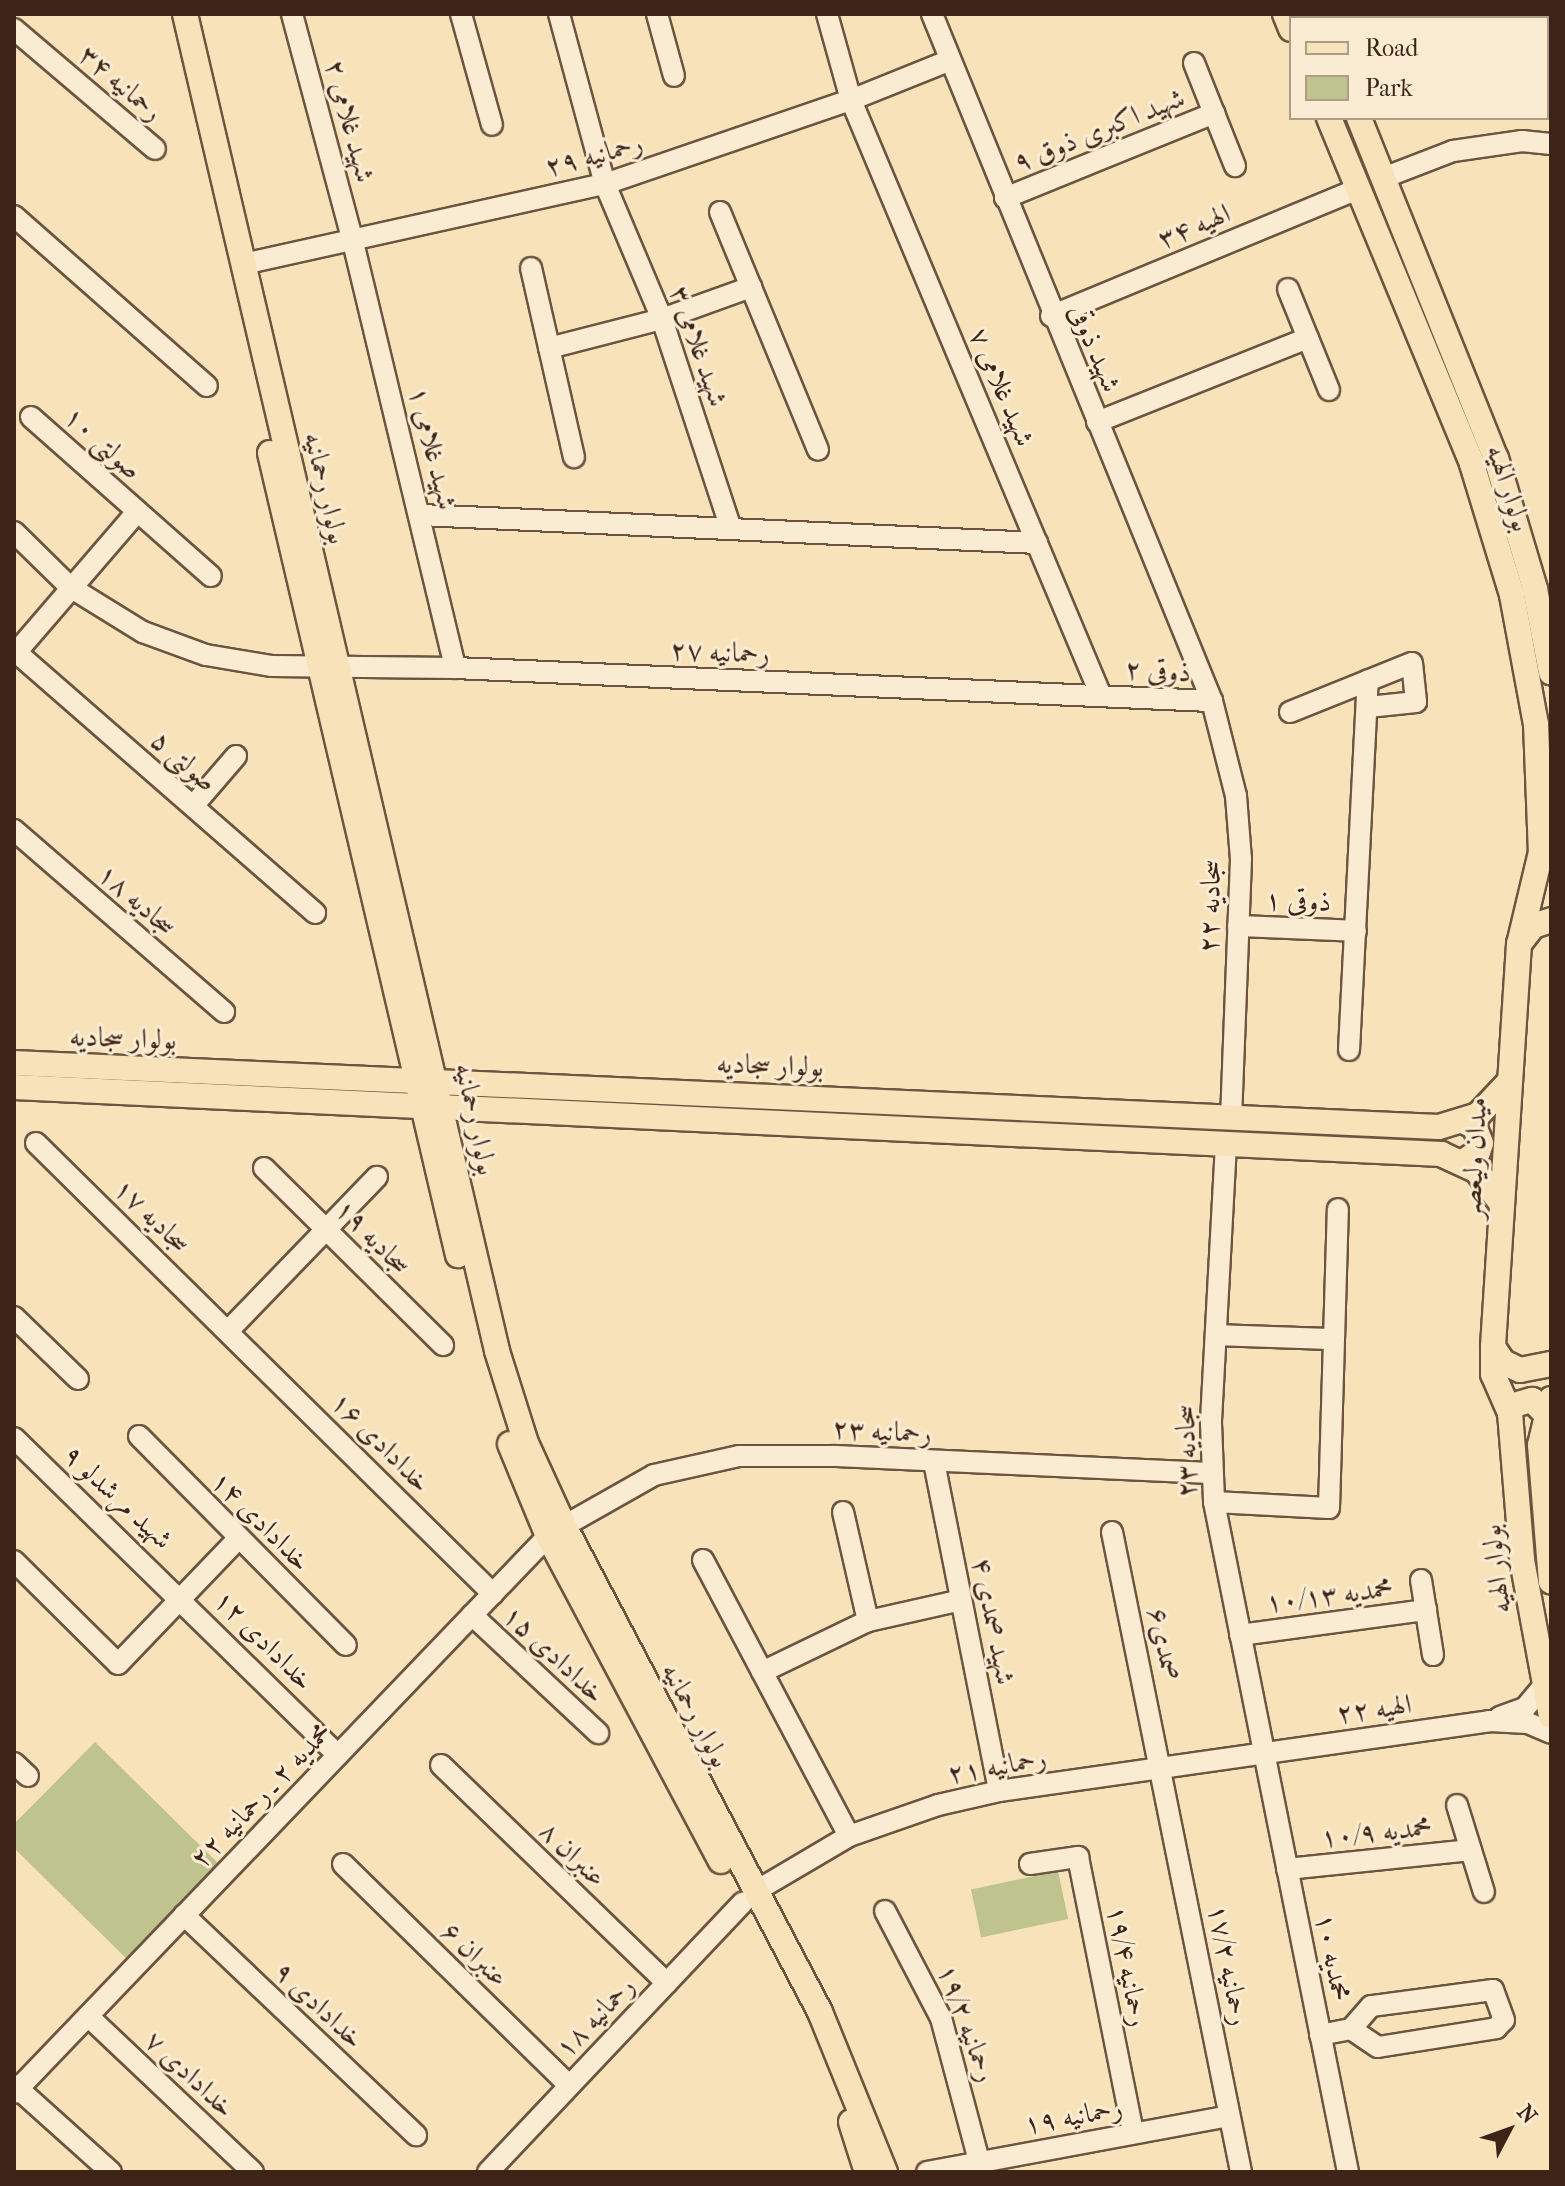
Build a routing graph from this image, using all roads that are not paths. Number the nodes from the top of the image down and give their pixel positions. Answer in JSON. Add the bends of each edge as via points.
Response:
{"nodes":[{"id":1,"x":20,"y":14,"type":"edge"},
{"id":2,"x":170,"y":14,"type":"edge"},
{"id":3,"x":185,"y":14,"type":"edge"},
{"id":4,"x":292,"y":14,"type":"edge"},
{"id":5,"x":461,"y":14,"type":"edge"},
{"id":6,"x":559,"y":14,"type":"edge"},
{"id":7,"x":657,"y":14,"type":"edge"},
{"id":8,"x":827,"y":14,"type":"edge"},
{"id":9,"x":932,"y":14,"type":"edge"},
{"id":10,"x":14,"y":21,"type":"edge"},
{"id":11,"x":14,"y":29,"type":"edge"},
{"id":12,"x":948,"y":61,"type":"junction"},
{"id":13,"x":1194,"y":63,"type":"dead end"},
{"id":14,"x":674,"y":76,"type":"dead end"},
{"id":15,"x":851,"y":100,"type":"junction"},
{"id":16,"x":1214,"y":113,"type":"junction"},
{"id":17,"x":1330,"y":120,"type":"edge"},
{"id":18,"x":1360,"y":120,"type":"edge"},
{"id":19,"x":492,"y":125,"type":"dead end"},
{"id":20,"x":1551,"y":144,"type":"edge"},
{"id":21,"x":155,"y":149,"type":"dead end"},
{"id":22,"x":1235,"y":166,"type":"dead end"},
{"id":23,"x":1383,"y":178,"type":"junction"},
{"id":24,"x":605,"y":184,"type":"junction"},
{"id":25,"x":1358,"y":189,"type":"junction"},
{"id":26,"x":1005,"y":198,"type":"junction"},
{"id":27,"x":720,"y":212,"type":"dead end"},
{"id":28,"x":14,"y":216,"type":"edge"},
{"id":29,"x":353,"y":242,"type":"junction"},
{"id":30,"x":235,"y":266,"type":"junction"},
{"id":31,"x":531,"y":268,"type":"dead end"},
{"id":32,"x":751,"y":287,"type":"junction"},
{"id":33,"x":1288,"y":289,"type":"dead end"},
{"id":34,"x":1051,"y":316,"type":"junction"},
{"id":35,"x":662,"y":319,"type":"junction"},
{"id":36,"x":1308,"y":338,"type":"junction"},
{"id":37,"x":549,"y":348,"type":"junction"},
{"id":38,"x":207,"y":386,"type":"dead end"},
{"id":39,"x":1329,"y":390,"type":"dead end"},
{"id":40,"x":31,"y":417,"type":"dead end"},
{"id":41,"x":1097,"y":422,"type":"junction"},
{"id":42,"x":818,"y":450,"type":"dead end"},
{"id":43,"x":574,"y":457,"type":"dead end"},
{"id":44,"x":137,"y":512,"type":"junction"},
{"id":45,"x":421,"y":515,"type":"junction"},
{"id":46,"x":731,"y":529,"type":"junction"},
{"id":47,"x":14,"y":532,"type":"edge"},
{"id":48,"x":1037,"y":543,"type":"junction"},
{"id":49,"x":211,"y":576,"type":"dead end"},
{"id":50,"x":70,"y":587,"type":"junction"},
{"id":51,"x":15,"y":654,"type":"edge"},
{"id":52,"x":327,"y":666,"type":"junction"},
{"id":53,"x":455,"y":668,"type":"junction"},
{"id":54,"x":1551,"y":672,"type":"edge"},
{"id":55,"x":1368,"y":680,"type":"junction"},
{"id":56,"x":1101,"y":696,"type":"junction"},
{"id":57,"x":1212,"y":701,"type":"junction"},
{"id":58,"x":1368,"y":707,"type":"junction"},
{"id":59,"x":1290,"y":712,"type":"dead end"},
{"id":60,"x":236,"y":756,"type":"dead end"},
{"id":61,"x":193,"y":806,"type":"junction"},
{"id":62,"x":14,"y":830,"type":"edge"},
{"id":63,"x":1543,"y":883,"type":"edge"},
{"id":64,"x":315,"y":913,"type":"dead end"},
{"id":65,"x":1551,"y":920,"type":"edge"},
{"id":66,"x":1238,"y":926,"type":"junction"},
{"id":67,"x":1356,"y":931,"type":"junction"},
{"id":68,"x":1519,"y":944,"type":"junction"},
{"id":69,"x":224,"y":1012,"type":"dead end"},
{"id":70,"x":1349,"y":1050,"type":"dead end"},
{"id":71,"x":14,"y":1063,"type":"edge"},
{"id":72,"x":427,"y":1080,"type":"junction"},
{"id":73,"x":1508,"y":1083,"type":"junction"},
{"id":74,"x":14,"y":1087,"type":"edge"},
{"id":75,"x":434,"y":1108,"type":"junction"},
{"id":76,"x":1231,"y":1115,"type":"junction"},
{"id":77,"x":1465,"y":1122,"type":"junction"},
{"id":78,"x":36,"y":1143,"type":"dead end"},
{"id":79,"x":1226,"y":1144,"type":"junction"},
{"id":80,"x":1463,"y":1162,"type":"junction"},
{"id":81,"x":264,"y":1168,"type":"dead end"},
{"id":82,"x":377,"y":1177,"type":"dead end"},
{"id":83,"x":1501,"y":1203,"type":"junction"},
{"id":84,"x":1338,"y":1209,"type":"dead end"},
{"id":85,"x":326,"y":1229,"type":"junction"},
{"id":86,"x":14,"y":1317,"type":"edge"},
{"id":87,"x":229,"y":1330,"type":"junction"},
{"id":88,"x":1217,"y":1335,"type":"junction"},
{"id":89,"x":1334,"y":1339,"type":"junction"},
{"id":90,"x":443,"y":1345,"type":"dead end"},
{"id":91,"x":1493,"y":1347,"type":"junction"},
{"id":92,"x":1551,"y":1364,"type":"edge"},
{"id":93,"x":78,"y":1379,"type":"dead end"},
{"id":94,"x":1548,"y":1406,"type":"edge"},
{"id":95,"x":1510,"y":1413,"type":"junction"},
{"id":96,"x":139,"y":1436,"type":"dead end"},
{"id":97,"x":14,"y":1438,"type":"edge"},
{"id":98,"x":934,"y":1462,"type":"junction"},
{"id":99,"x":1212,"y":1473,"type":"junction"},
{"id":100,"x":1214,"y":1502,"type":"junction"},
{"id":101,"x":843,"y":1512,"type":"dead end"},
{"id":102,"x":556,"y":1531,"type":"junction"},
{"id":103,"x":1112,"y":1532,"type":"dead end"},
{"id":104,"x":238,"y":1539,"type":"junction"},
{"id":105,"x":703,"y":1560,"type":"dead end"},
{"id":106,"x":14,"y":1561,"type":"edge"},
{"id":107,"x":1421,"y":1580,"type":"dead end"},
{"id":108,"x":1551,"y":1582,"type":"edge"},
{"id":109,"x":493,"y":1594,"type":"junction"},
{"id":110,"x":183,"y":1598,"type":"junction"},
{"id":111,"x":961,"y":1600,"type":"junction"},
{"id":112,"x":1426,"y":1610,"type":"junction"},
{"id":113,"x":472,"y":1615,"type":"junction"},
{"id":114,"x":868,"y":1621,"type":"junction"},
{"id":115,"x":1240,"y":1635,"type":"junction"},
{"id":116,"x":346,"y":1645,"type":"dead end"},
{"id":117,"x":1433,"y":1655,"type":"dead end"},
{"id":118,"x":762,"y":1672,"type":"junction"},
{"id":119,"x":1544,"y":1685,"type":"junction"},
{"id":120,"x":1551,"y":1716,"type":"edge"},
{"id":121,"x":1489,"y":1721,"type":"junction"},
{"id":122,"x":598,"y":1733,"type":"dead end"},
{"id":123,"x":1551,"y":1733,"type":"edge"},
{"id":124,"x":1266,"y":1752,"type":"junction"},
{"id":125,"x":338,"y":1755,"type":"junction"},
{"id":126,"x":441,"y":1765,"type":"dead end"},
{"id":127,"x":1163,"y":1767,"type":"junction"},
{"id":128,"x":999,"y":1791,"type":"junction"},
{"id":129,"x":1457,"y":1805,"type":"dead end"},
{"id":130,"x":849,"y":1836,"type":"junction"},
{"id":131,"x":1471,"y":1850,"type":"junction"},
{"id":132,"x":343,"y":1864,"type":"dead end"},
{"id":133,"x":1030,"y":1864,"type":"dead end"},
{"id":134,"x":1287,"y":1869,"type":"junction"},
{"id":135,"x":1484,"y":1892,"type":"dead end"},
{"id":136,"x":750,"y":1896,"type":"junction"},
{"id":137,"x":885,"y":1911,"type":"dead end"},
{"id":138,"x":184,"y":1915,"type":"junction"},
{"id":139,"x":667,"y":1983,"type":"junction"},
{"id":140,"x":88,"y":2016,"type":"junction"},
{"id":141,"x":1351,"y":2029,"type":"junction"},
{"id":142,"x":1320,"y":2035,"type":"junction"},
{"id":143,"x":568,"y":2084,"type":"junction"},
{"id":144,"x":15,"y":2089,"type":"edge"},
{"id":145,"x":1229,"y":2116,"type":"junction"},
{"id":146,"x":1133,"y":2133,"type":"junction"},
{"id":147,"x":416,"y":2135,"type":"dead end"},
{"id":148,"x":979,"y":2161,"type":"junction"},
{"id":149,"x":111,"y":2172,"type":"edge"},
{"id":150,"x":253,"y":2172,"type":"edge"},
{"id":151,"x":488,"y":2172,"type":"edge"},
{"id":152,"x":867,"y":2172,"type":"edge"},
{"id":153,"x":885,"y":2172,"type":"edge"},
{"id":154,"x":927,"y":2172,"type":"edge"},
{"id":155,"x":1241,"y":2172,"type":"edge"},
{"id":156,"x":1348,"y":2172,"type":"edge"}],
"edges":[{"from":1,"to":10,"type":"street"},
{"from":2,"to":30,"type":"main road","name":"بولوار رحمانیه"},
{"from":3,"to":30,"type":"main road","name":"بولوار رحمانیه"},
{"from":4,"to":29,"type":"street","name":"شهید غلامی ۲"},
{"from":5,"to":19,"type":"street"},
{"from":6,"to":24,"type":"street","name":"شهید غلامی ۳"},
{"from":7,"to":14,"type":"street"},
{"from":8,"to":15,"type":"street","name":"شهید غلامی ۷"},
{"from":9,"to":12,"type":"street","name":"شهید ذوقی"},
{"from":11,"to":21,"type":"street","name":"رحمانیه ۳۴"},
{"from":12,"to":15,"type":"street","name":"رحمانیه ۲۹"},
{"from":12,"to":26,"type":"street","name":"شهید ذوقی"},
{"from":13,"to":16,"type":"street"},
{"from":15,"to":24,"type":"street","name":"رحمانیه ۲۹"},
{"from":15,"to":48,"type":"street","name":"شهید غلامی ۷"},
{"from":16,"to":22,"type":"street"},
{"from":16,"to":26,"type":"street","name":"شهید اکبری ذوق ۹"},
{"from":17,"to":25,"type":"main road","name":"بولوار الهیه"},
{"from":18,"to":23,"type":"main road","name":"بولوار الهیه"},
{"from":20,"to":23,"type":"street","via":[[1522,141],[1453,151]]},
{"from":23,"to":25,"type":"main road"},
{"from":23,"to":54,"type":"main road","name":"بولوار الهیه","via":[[1496,458],[1535,589]]},
{"from":24,"to":29,"type":"street","name":"رحمانیه ۲۹"},
{"from":24,"to":35,"type":"street","name":"شهید غلامی ۳"},
{"from":25,"to":34,"type":"street","name":"الهیه ۳۴"},
{"from":25,"to":63,"type":"main road","name":"بولوار الهیه","via":[[1472,464],[1512,595],[1536,724]]},
{"from":26,"to":34,"type":"street","name":"شهید ذوقی"},
{"from":27,"to":32,"type":"street"},
{"from":28,"to":38,"type":"street"},
{"from":29,"to":30,"type":"street","name":"رحمانیه ۲۹"},
{"from":29,"to":45,"type":"street","name":"شهید غلامی ۱"},
{"from":30,"to":52,"type":"main road","name":"بولوار رحمانیه"},
{"from":31,"to":37,"type":"street"},
{"from":32,"to":35,"type":"street"},
{"from":32,"to":42,"type":"street"},
{"from":33,"to":36,"type":"street"},
{"from":34,"to":41,"type":"street","name":"شهید ذوقی"},
{"from":35,"to":37,"type":"street"},
{"from":35,"to":46,"type":"street","name":"شهید غلامی ۳"},
{"from":36,"to":39,"type":"street"},
{"from":36,"to":41,"type":"street"},
{"from":37,"to":43,"type":"street"},
{"from":40,"to":44,"type":"street","name":"صولتی ۱۰"},
{"from":41,"to":57,"type":"street","name":"شهید ذوقی"},
{"from":44,"to":49,"type":"street","name":"صولتی ۱۰"},
{"from":44,"to":50,"type":"street"},
{"from":45,"to":46,"type":"street"},
{"from":45,"to":53,"type":"street","name":"شهید غلامی ۱"},
{"from":46,"to":48,"type":"street"},
{"from":47,"to":50,"type":"street","name":"رحمانیه ۲۷"},
{"from":48,"to":56,"type":"street","name":"شهید غلامی ۷"},
{"from":50,"to":51,"type":"street"},
{"from":50,"to":52,"type":"street","name":"رحمانیه ۲۷","via":[[143,632],[206,655],[272,666]]},
{"from":51,"to":61,"type":"street","name":"صولتی ۵"},
{"from":52,"to":53,"type":"street","name":"رحمانیه ۲۷"},
{"from":52,"to":72,"type":"main road","name":"بولوار رحمانیه"},
{"from":53,"to":56,"type":"street","name":"رحمانیه ۲۷"},
{"from":55,"to":58,"type":"street"},
{"from":55,"to":58,"type":"street","via":[[1412,663],[1416,702]]},
{"from":55,"to":59,"type":"street"},
{"from":56,"to":57,"type":"street","name":"ذوقی ۲"},
{"from":57,"to":66,"type":"street","name":"سجادیه ۲۲","via":[[1236,796]]},
{"from":58,"to":67,"type":"street"},
{"from":60,"to":61,"type":"street"},
{"from":61,"to":64,"type":"street","name":"صولتی ۵"},
{"from":62,"to":69,"type":"street","name":"سجادیه ۱۸"},
{"from":63,"to":68,"type":"main road","name":"بولوار الهیه"},
{"from":65,"to":68,"type":"main road","via":[[1533,926]]},
{"from":66,"to":67,"type":"street","name":"ذوقی ۱"},
{"from":66,"to":76,"type":"street","name":"سجادیه ۲۲"},
{"from":67,"to":70,"type":"street"},
{"from":68,"to":73,"type":"main road","name":"میدان ولیعصر"},
{"from":71,"to":72,"type":"main road","name":"بولوار سجادیه"},
{"from":72,"to":75,"type":"main road","name":"بولوار رحمانیه"},
{"from":72,"to":76,"type":"main road","name":"بولوار سجادیه"},
{"from":73,"to":77,"type":"main road","via":[[1486,1109]]},
{"from":73,"to":83,"type":"main road","name":"میدان ولیعصر"},
{"from":74,"to":75,"type":"main road","name":"بولوار سجادیه"},
{"from":75,"to":79,"type":"main road","name":"بولوار سجادیه"},
{"from":75,"to":102,"type":"main road","name":"بولوار رحمانیه","via":[[482,1354],[511,1449]]},
{"from":76,"to":77,"type":"main road","name":"بولوار سجادیه","via":[[1439,1127]]},
{"from":77,"to":80,"type":"main road","via":[[1481,1143],[1478,1152]]},
{"from":78,"to":87,"type":"street","name":"سجادیه ۱۷"},
{"from":79,"to":80,"type":"main road","name":"بولوار سجادیه","via":[[1441,1154]]},
{"from":79,"to":88,"type":"street","name":"سجادیه ۲۳"},
{"from":80,"to":83,"type":"main road","name":"بولوار سجادیه","via":[[1489,1182]]},
{"from":81,"to":85,"type":"street","name":"سجادیه ۱۹"},
{"from":82,"to":85,"type":"street"},
{"from":83,"to":91,"type":"main road","name":"میدان ولیعصر"},
{"from":84,"to":89,"type":"street"},
{"from":85,"to":87,"type":"street"},
{"from":85,"to":90,"type":"street","name":"سجادیه ۱۹"},
{"from":86,"to":93,"type":"street"},
{"from":87,"to":109,"type":"street","name":"خدادادی ۱۶"},
{"from":88,"to":89,"type":"street"},
{"from":88,"to":99,"type":"street","name":"سجادیه ۲۳"},
{"from":89,"to":100,"type":"street","via":[[1329,1508]]},
{"from":91,"to":92,"type":"main road","via":[[1503,1362],[1520,1370]]},
{"from":91,"to":95,"type":"main road","name":"میدان ولیعصر","via":[[1493,1374]]},
{"from":94,"to":95,"type":"main road","via":[[1532,1400],[1514,1405]]},
{"from":94,"to":108,"type":"main road","name":"بولوار الهیه","via":[[1540,1445]]},
{"from":95,"to":119,"type":"main road","name":"بولوار الهیه","via":[[1522,1560]]},
{"from":96,"to":104,"type":"street","name":"خدادادی ۱۴"},
{"from":97,"to":110,"type":"street","name":"شهید مرشدلو ۹"},
{"from":98,"to":99,"type":"street","name":"رحمانیه ۲۳"},
{"from":98,"to":102,"type":"street","name":"رحمانیه ۲۳","via":[[755,1456],[684,1465],[624,1490]]},
{"from":98,"to":111,"type":"street","name":"شهید صمدی ۴"},
{"from":99,"to":100,"type":"street","name":"سجادیه ۲۳"},
{"from":100,"to":115,"type":"street","name":"سجادیه ۲۳"},
{"from":101,"to":114,"type":"street"},
{"from":102,"to":109,"type":"street","name":"محمدیه ۲ ـ رحمانیه ۲۲"},
{"from":102,"to":136,"type":"main road","name":"بولوار رحمانیه"},
{"from":103,"to":127,"type":"street","name":"صمدی۶"},
{"from":104,"to":110,"type":"street"},
{"from":104,"to":116,"type":"street","name":"خدادادی ۱۴"},
{"from":105,"to":118,"type":"street"},
{"from":106,"to":110,"type":"street","via":[[118,1664]]},
{"from":107,"to":112,"type":"street"},
{"from":109,"to":113,"type":"street","name":"محمدیه ۲ ـ رحمانیه ۲۲"},
{"from":110,"to":125,"type":"street","name":"خدادادی ۱۲"},
{"from":111,"to":114,"type":"street"},
{"from":111,"to":128,"type":"street","name":"شهید صمدی ۴"},
{"from":112,"to":115,"type":"street","name":"محمدیه ۱۰/۱۳"},
{"from":112,"to":117,"type":"street"},
{"from":113,"to":122,"type":"street","name":"خدادادی ۱۵"},
{"from":113,"to":125,"type":"street","name":"محمدیه ۲ ـ رحمانیه ۲۲"},
{"from":114,"to":118,"type":"street"},
{"from":115,"to":124,"type":"street","name":"سجادیه ۲۳"},
{"from":118,"to":130,"type":"street"},
{"from":119,"to":120,"type":"main road","name":"بولوار الهیه"},
{"from":119,"to":121,"type":"street","via":[[1525,1708]]},
{"from":121,"to":123,"type":"street","via":[[1528,1723]]},
{"from":121,"to":124,"type":"street","name":"الهیه ۲۲"},
{"from":124,"to":127,"type":"street","name":"رحمانیه ۲۱"},
{"from":124,"to":134,"type":"street","name":"محمدیه ۱۰"},
{"from":125,"to":138,"type":"street","name":"محمدیه ۲ ـ رحمانیه ۲۲"},
{"from":126,"to":139,"type":"street","name":"عنبران ۸"},
{"from":127,"to":128,"type":"street","name":"رحمانیه ۲۱"},
{"from":127,"to":145,"type":"street","name":"رحمانیه ۱۷/۲"},
{"from":128,"to":130,"type":"street","name":"رحمانیه ۲۱","via":[[938,1805]]},
{"from":129,"to":131,"type":"street"},
{"from":130,"to":136,"type":"street","name":"رحمانیه ۲۱"},
{"from":131,"to":134,"type":"street","name":"محمدیه ۱۰/۹"},
{"from":131,"to":135,"type":"street"},
{"from":132,"to":143,"type":"street","name":"عنبران ۶"},
{"from":133,"to":146,"type":"street","name":"رحمانیه ۱۹/۴","via":[[1078,1857]]},
{"from":134,"to":142,"type":"street","name":"محمدیه ۱۰"},
{"from":136,"to":139,"type":"street","name":"رحمانیه ۱۸"},
{"from":136,"to":152,"type":"main road","name":"بولوار رحمانیه","via":[[852,2123]]},
{"from":136,"to":153,"type":"main road","name":"بولوار رحمانیه","via":[[820,2012]]},
{"from":137,"to":148,"type":"street","name":"رحمانیه ۱۹/۲","via":[[941,2018]]},
{"from":138,"to":140,"type":"street","name":"محمدیه ۲ ـ رحمانیه ۲۲"},
{"from":138,"to":147,"type":"street","name":"خدادادی ۹"},
{"from":139,"to":143,"type":"street","name":"رحمانیه ۱۸"},
{"from":140,"to":144,"type":"street","name":"محمدیه ۲ ـ رحمانیه ۲۲"},
{"from":140,"to":150,"type":"street","name":"خدادادی ۷"},
{"from":141,"to":141,"type":"street","via":[[1378,2047],[1496,2028],[1504,2020],[1493,1990],[1371,2006]]},
{"from":141,"to":142,"type":"street"},
{"from":142,"to":156,"type":"street","name":"محمدیه ۱۰"},
{"from":143,"to":151,"type":"street","name":"رحمانیه ۱۸"},
{"from":144,"to":149,"type":"street"},
{"from":145,"to":146,"type":"street","name":"رحمانیه ۱۹"},
{"from":145,"to":155,"type":"street","name":"رحمانیه ۱۷/۲"},
{"from":146,"to":148,"type":"street","name":"رحمانیه ۱۹"},
{"from":148,"to":154,"type":"street","name":"رحمانیه ۱۹"}]}
